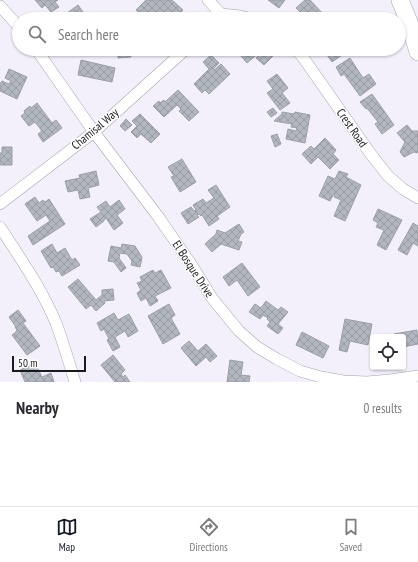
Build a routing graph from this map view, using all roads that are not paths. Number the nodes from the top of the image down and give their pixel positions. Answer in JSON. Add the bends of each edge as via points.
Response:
{"nodes":[{"id":1,"x":208,"y":0,"type":"edge"},
{"id":2,"x":400,"y":0,"type":"edge"},
{"id":3,"x":0,"y":6,"type":"edge"},
{"id":4,"x":216,"y":12,"type":"edge"},
{"id":5,"x":12,"y":19,"type":"edge"},
{"id":6,"x":418,"y":52,"type":"edge"},
{"id":7,"x":41,"y":56,"type":"edge"},
{"id":8,"x":178,"y":56,"type":"edge"},
{"id":9,"x":302,"y":56,"type":"edge"},
{"id":10,"x":94,"y":132,"type":"junction"},
{"id":11,"x":418,"y":198,"type":"edge"},
{"id":12,"x":0,"y":204,"type":"edge"},
{"id":13,"x":0,"y":227,"type":"edge"},
{"id":14,"x":418,"y":376,"type":"edge"},
{"id":15,"x":75,"y":382,"type":"edge"}],
"edges":[{"from":1,"to":4,"type":"street"},
{"from":2,"to":6,"type":"main road"},
{"from":3,"to":5,"type":"street"},
{"from":7,"to":10,"type":"street","name":"El Bosque Drive"},
{"from":8,"to":10,"type":"street","name":"Chamisal Way"},
{"from":9,"to":11,"type":"street","name":"Crest Road","via":[[388,176]]},
{"from":10,"to":12,"type":"street","name":"Chamisal Way"},
{"from":10,"to":14,"type":"street","name":"El Bosque Drive","via":[[157,215],[212,298],[239,331],[257,347],[300,371],[343,381],[367,382]]},
{"from":13,"to":15,"type":"street","via":[[48,306]]}]}
